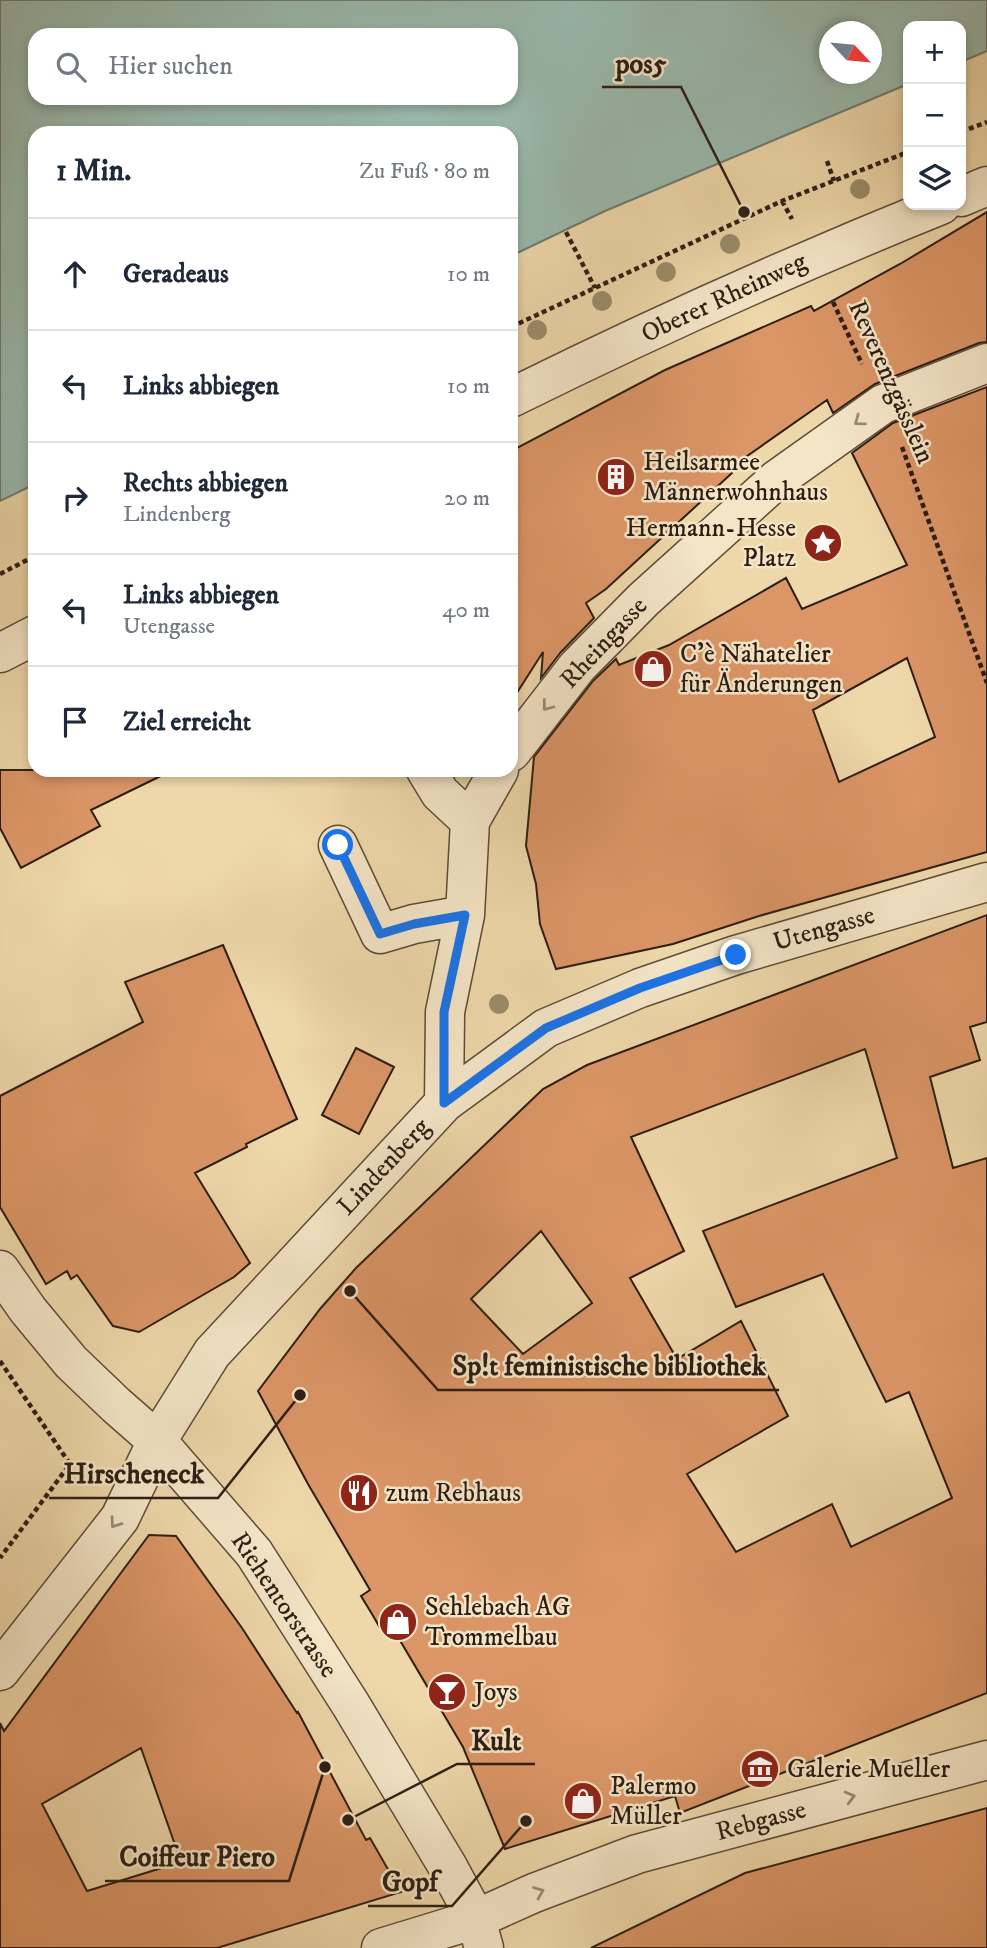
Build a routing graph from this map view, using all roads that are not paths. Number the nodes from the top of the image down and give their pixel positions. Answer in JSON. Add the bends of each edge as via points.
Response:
{"nodes":[{"id":1,"x":987,"y":186,"type":"edge"},
{"id":2,"x":966,"y":195,"type":"edge"},
{"id":3,"x":929,"y":210,"type":"edge"},
{"id":4,"x":987,"y":363,"type":"edge"},
{"id":5,"x":518,"y":394,"type":"edge"},
{"id":6,"x":28,"y":639,"type":"edge"},
{"id":7,"x":0,"y":653,"type":"edge"},
{"id":8,"x":518,"y":743,"type":"edge"},
{"id":9,"x":430,"y":777,"type":"edge"},
{"id":10,"x":495,"y":777,"type":"edge"},
{"id":11,"x":470,"y":821,"type":"junction"},
{"id":12,"x":338,"y":845,"type":"dead end"},
{"id":13,"x":987,"y":882,"type":"edge"},
{"id":14,"x":465,"y":915,"type":"junction"},
{"id":15,"x":444,"y":1103,"type":"junction"},
{"id":16,"x":0,"y":1270,"type":"edge"},
{"id":17,"x":157,"y":1441,"type":"junction"},
{"id":18,"x":0,"y":1671,"type":"edge"},
{"id":19,"x":987,"y":1760,"type":"edge"},
{"id":20,"x":480,"y":1933,"type":"edge"},
{"id":21,"x":381,"y":1948,"type":"edge"}],
"edges":[{"from":1,"to":2,"type":"street"},
{"from":3,"to":5,"type":"street","name":"Oberer Rheinweg","via":[[813,257]]},
{"from":4,"to":8,"type":"street","name":"Rheingasse","one_way":true,"via":[[883,404],[776,480],[643,600],[577,667]]},
{"from":6,"to":7,"type":"street"},
{"from":9,"to":11,"type":"street"},
{"from":10,"to":11,"type":"street"},
{"from":11,"to":14,"type":"street","name":"Lindenberg"},
{"from":12,"to":14,"type":"street","via":[[380,934]]},
{"from":13,"to":15,"type":"street","name":"Utengasse","via":[[736,955],[640,988],[546,1028]]},
{"from":14,"to":15,"type":"street","name":"Lindenberg","via":[[444,1012]]},
{"from":15,"to":17,"type":"street","name":"Lindenberg","via":[[212,1353]]},
{"from":16,"to":17,"type":"street","name":"Riehentorstrasse","via":[[71,1362]]},
{"from":17,"to":18,"type":"street","name":"Lindenberg","one_way":true,"via":[[120,1518]]},
{"from":17,"to":20,"type":"street","name":"Riehentorstrasse","via":[[254,1553],[448,1867]]},
{"from":20,"to":19,"type":"street","name":"Rebgasse","one_way":true,"via":[[534,1893],[637,1854]]},
{"from":20,"to":21,"type":"street","name":"Rebgasse"}]}
